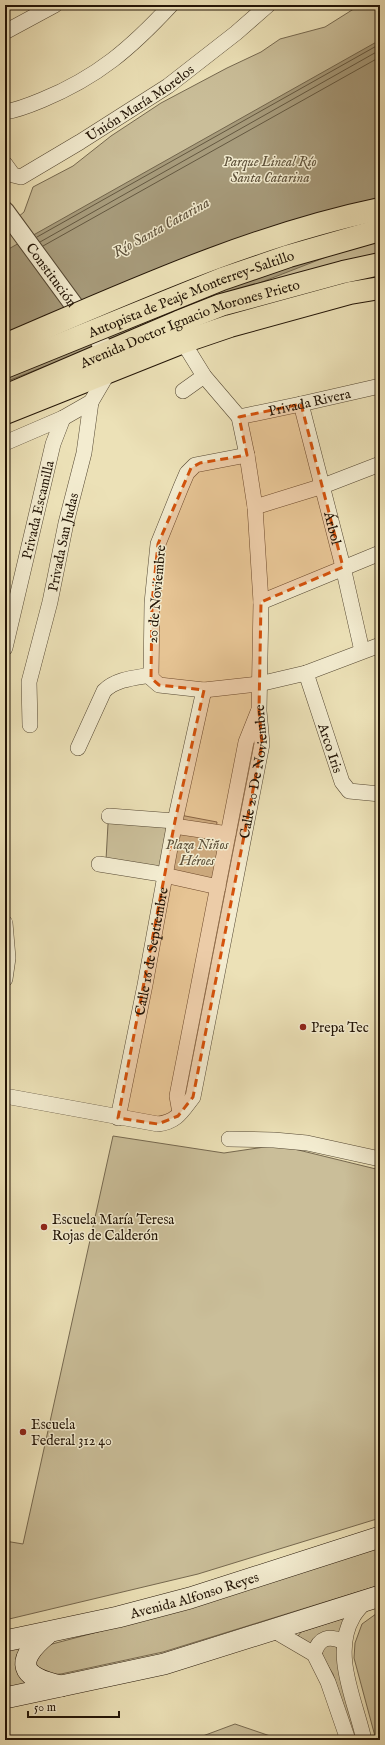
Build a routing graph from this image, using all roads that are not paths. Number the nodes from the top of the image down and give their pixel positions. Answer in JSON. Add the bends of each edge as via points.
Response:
{"nodes":[{"id":1,"x":55,"y":5,"type":"edge"},
{"id":2,"x":172,"y":5,"type":"edge"},
{"id":3,"x":268,"y":5,"type":"edge"},
{"id":4,"x":5,"y":32,"type":"edge"},
{"id":5,"x":5,"y":112,"type":"edge"},
{"id":6,"x":5,"y":164,"type":"edge"},
{"id":7,"x":380,"y":209,"type":"edge"},
{"id":8,"x":5,"y":211,"type":"edge"},
{"id":9,"x":380,"y":230,"type":"edge"},
{"id":10,"x":380,"y":264,"type":"edge"},
{"id":11,"x":380,"y":288,"type":"edge"},
{"id":12,"x":183,"y":342,"type":"junction"},
{"id":13,"x":5,"y":345,"type":"edge"},
{"id":14,"x":104,"y":355,"type":"junction"},
{"id":15,"x":5,"y":367,"type":"edge"},
{"id":16,"x":204,"y":376,"type":"junction"},
{"id":17,"x":380,"y":386,"type":"edge"},
{"id":18,"x":183,"y":391,"type":"dead end"},
{"id":19,"x":5,"y":396,"type":"edge"},
{"id":20,"x":91,"y":402,"type":"junction"},
{"id":21,"x":301,"y":404,"type":"junction"},
{"id":22,"x":5,"y":413,"type":"edge"},
{"id":23,"x":238,"y":417,"type":"junction"},
{"id":24,"x":63,"y":418,"type":"junction"},
{"id":25,"x":5,"y":443,"type":"edge"},
{"id":26,"x":247,"y":455,"type":"junction"},
{"id":27,"x":380,"y":464,"type":"edge"},
{"id":28,"x":323,"y":486,"type":"junction"},
{"id":29,"x":255,"y":507,"type":"junction"},
{"id":30,"x":380,"y":553,"type":"edge"},
{"id":31,"x":343,"y":567,"type":"junction"},
{"id":32,"x":261,"y":602,"type":"junction"},
{"id":33,"x":380,"y":645,"type":"edge"},
{"id":34,"x":5,"y":648,"type":"edge"},
{"id":35,"x":362,"y":651,"type":"junction"},
{"id":36,"x":306,"y":673,"type":"junction"},
{"id":37,"x":155,"y":680,"type":"junction"},
{"id":38,"x":259,"y":684,"type":"junction"},
{"id":39,"x":204,"y":690,"type":"junction"},
{"id":40,"x":259,"y":711,"type":"junction"},
{"id":41,"x":30,"y":725,"type":"dead end"},
{"id":42,"x":78,"y":748,"type":"dead end"},
{"id":43,"x":380,"y":794,"type":"edge"},
{"id":44,"x":109,"y":816,"type":"dead end"},
{"id":45,"x":174,"y":823,"type":"junction"},
{"id":46,"x":228,"y":834,"type":"junction"},
{"id":47,"x":99,"y":864,"type":"dead end"},
{"id":48,"x":165,"y":875,"type":"junction"},
{"id":49,"x":218,"y":887,"type":"junction"},
{"id":50,"x":5,"y":923,"type":"edge"},
{"id":51,"x":5,"y":979,"type":"edge"},
{"id":52,"x":5,"y":1096,"type":"edge"},
{"id":53,"x":180,"y":1113,"type":"junction"},
{"id":54,"x":118,"y":1118,"type":"junction"},
{"id":55,"x":229,"y":1139,"type":"dead end"},
{"id":56,"x":380,"y":1160,"type":"edge"},
{"id":57,"x":380,"y":1537,"type":"edge"},
{"id":58,"x":373,"y":1598,"type":"edge"},
{"id":59,"x":273,"y":1630,"type":"junction"},
{"id":60,"x":47,"y":1634,"type":"junction"},
{"id":61,"x":5,"y":1641,"type":"edge"},
{"id":62,"x":344,"y":1642,"type":"junction"},
{"id":63,"x":314,"y":1654,"type":"junction"},
{"id":64,"x":64,"y":1686,"type":"junction"},
{"id":65,"x":5,"y":1698,"type":"edge"},
{"id":66,"x":348,"y":1740,"type":"edge"},
{"id":67,"x":364,"y":1740,"type":"edge"}],
"edges":[{"from":1,"to":4,"type":"street"},
{"from":2,"to":5,"type":"street","via":[[124,52],[98,72],[56,94],[15,111]]},
{"from":3,"to":6,"type":"street","name":"Unión María Morelos","via":[[168,86],[80,142],[21,177],[13,175]]},
{"from":7,"to":13,"type":"main road","name":"Autopista de Peaje Monterrey-Saltillo","bridge":true,"via":[[347,216],[231,252]]},
{"from":8,"to":14,"type":"street","name":"Constitución","bridge":true},
{"from":9,"to":15,"type":"main road","name":"Autopista de Peaje Monterrey-Saltillo","bridge":true,"via":[[222,278]]},
{"from":10,"to":14,"type":"main road","name":"Avenida Doctor Ignacio Morones Prieto","via":[[221,305]]},
{"from":11,"to":12,"type":"main road","name":"Avenida Doctor Ignacio Morones Prieto","via":[[278,312]]},
{"from":12,"to":14,"type":"main road","name":"Avenida Doctor Ignacio Morones Prieto"},
{"from":12,"to":16,"type":"street"},
{"from":14,"to":19,"type":"main road","name":"Avenida Doctor Ignacio Morones Prieto"},
{"from":14,"to":20,"type":"street"},
{"from":14,"to":22,"type":"main road","name":"Avenida Doctor Ignacio Morones Prieto"},
{"from":16,"to":18,"type":"street"},
{"from":16,"to":23,"type":"street"},
{"from":17,"to":21,"type":"street","name":"Privada Rivera"},
{"from":20,"to":24,"type":"street"},
{"from":20,"to":41,"type":"street","name":"Privada San Judas","via":[[84,452],[29,682]]},
{"from":21,"to":23,"type":"street","name":"Privada Rivera"},
{"from":21,"to":28,"type":"street","name":"Árbol"},
{"from":23,"to":26,"type":"street"},
{"from":24,"to":25,"type":"street"},
{"from":24,"to":34,"type":"street","name":"Privada Escamilla","via":[[53,444]]},
{"from":26,"to":29,"type":"street"},
{"from":26,"to":37,"type":"street","name":"20 de Noviembre","via":[[195,465],[181,487],[158,544],[152,603]]},
{"from":27,"to":28,"type":"street"},
{"from":28,"to":29,"type":"street"},
{"from":28,"to":31,"type":"street","name":"Árbol"},
{"from":29,"to":32,"type":"street"},
{"from":30,"to":31,"type":"street"},
{"from":31,"to":32,"type":"street"},
{"from":31,"to":35,"type":"street","name":"Árbol"},
{"from":32,"to":38,"type":"street"},
{"from":33,"to":35,"type":"street"},
{"from":35,"to":36,"type":"street"},
{"from":36,"to":38,"type":"street"},
{"from":36,"to":43,"type":"street","name":"Arco Iris","via":[[342,782],[349,791]]},
{"from":37,"to":39,"type":"street"},
{"from":37,"to":42,"type":"street","via":[[119,681],[110,685],[104,691]]},
{"from":38,"to":39,"type":"street"},
{"from":38,"to":40,"type":"street"},
{"from":39,"to":45,"type":"street","name":"Calle 16 de Septiembre"},
{"from":40,"to":46,"type":"street","name":"Calle 20 De Noviembre","via":[[246,742]]},
{"from":40,"to":53,"type":"street","name":"Calle 20 De Noviembre","via":[[262,744],[193,1097]]},
{"from":44,"to":45,"type":"street"},
{"from":45,"to":46,"type":"street"},
{"from":45,"to":48,"type":"street","name":"Calle 16 de Septiembre"},
{"from":46,"to":49,"type":"street","name":"Calle 20 De Noviembre"},
{"from":47,"to":48,"type":"street"},
{"from":48,"to":49,"type":"street"},
{"from":48,"to":54,"type":"street","name":"Calle 16 de Septiembre"},
{"from":49,"to":53,"type":"street","name":"Calle 20 De Noviembre","via":[[177,1096]]},
{"from":50,"to":51,"type":"street","via":[[8,958]]},
{"from":52,"to":54,"type":"street"},
{"from":53,"to":54,"type":"street","via":[[175,1119],[158,1124]]},
{"from":55,"to":56,"type":"street","via":[[307,1143]]},
{"from":57,"to":60,"type":"main road","name":"Avenida Alfonso Reyes","via":[[190,1598]]},
{"from":58,"to":59,"type":"main road"},
{"from":58,"to":62,"type":"street","via":[[352,1617]]},
{"from":59,"to":63,"type":"street"},
{"from":59,"to":64,"type":"main road","via":[[164,1664]]},
{"from":60,"to":61,"type":"main road","name":"Avenida Alfonso Reyes"},
{"from":60,"to":64,"type":"main road","via":[[30,1649],[26,1656],[26,1666],[30,1674],[37,1679]]},
{"from":62,"to":63,"type":"street","via":[[334,1638],[321,1640],[316,1645]]},
{"from":62,"to":67,"type":"street","via":[[344,1660]]},
{"from":63,"to":66,"type":"street","via":[[328,1682]]},
{"from":64,"to":65,"type":"main road"}]}
